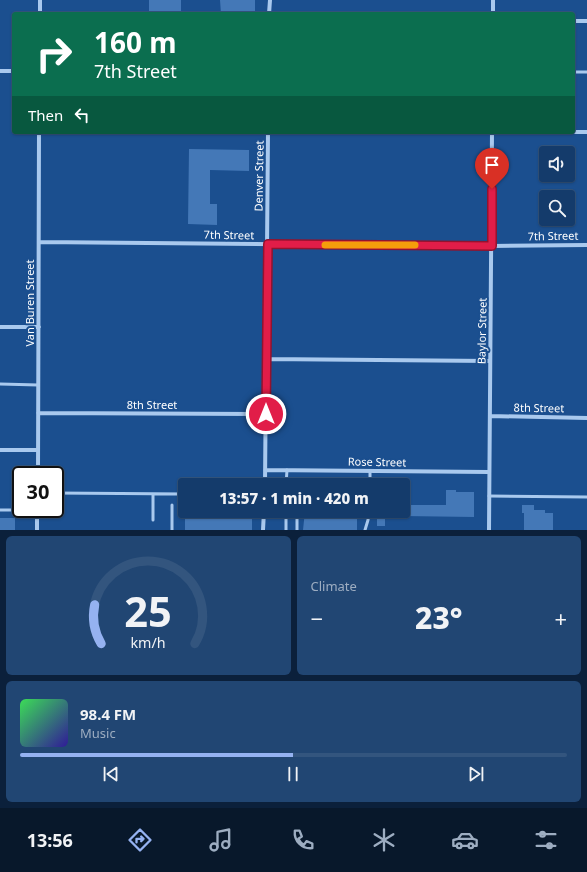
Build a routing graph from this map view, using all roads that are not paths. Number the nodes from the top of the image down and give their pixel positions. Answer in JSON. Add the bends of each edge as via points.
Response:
{"nodes":[{"id":1,"x":40,"y":0,"type":"edge"},
{"id":2,"x":270,"y":0,"type":"edge"},
{"id":3,"x":493,"y":0,"type":"edge"},
{"id":4,"x":40,"y":12,"type":"edge"},
{"id":5,"x":269,"y":12,"type":"edge"},
{"id":6,"x":493,"y":12,"type":"edge"},
{"id":7,"x":575,"y":21,"type":"edge"},
{"id":8,"x":587,"y":21,"type":"edge"},
{"id":9,"x":0,"y":71,"type":"edge"},
{"id":10,"x":12,"y":71,"type":"edge"},
{"id":11,"x":575,"y":72,"type":"edge"},
{"id":12,"x":587,"y":72,"type":"edge"},
{"id":13,"x":575,"y":132,"type":"edge"},
{"id":14,"x":587,"y":132,"type":"edge"},
{"id":15,"x":39,"y":134,"type":"edge"},
{"id":16,"x":268,"y":134,"type":"edge"},
{"id":17,"x":492,"y":134,"type":"edge"},
{"id":18,"x":39,"y":242,"type":"junction"},
{"id":19,"x":268,"y":244,"type":"junction"},
{"id":20,"x":587,"y":245,"type":"edge"},
{"id":21,"x":492,"y":246,"type":"junction"},
{"id":22,"x":0,"y":327,"type":"edge"},
{"id":23,"x":39,"y":327,"type":"junction"},
{"id":24,"x":266,"y":358,"type":"junction"},
{"id":25,"x":490,"y":361,"type":"junction"},
{"id":26,"x":0,"y":384,"type":"edge"},
{"id":27,"x":38,"y":385,"type":"junction"},
{"id":28,"x":38,"y":413,"type":"junction"},
{"id":29,"x":266,"y":414,"type":"junction"},
{"id":30,"x":490,"y":416,"type":"junction"},
{"id":31,"x":587,"y":418,"type":"edge"},
{"id":32,"x":0,"y":450,"type":"edge"},
{"id":33,"x":38,"y":450,"type":"junction"},
{"id":34,"x":38,"y":466,"type":"edge"},
{"id":35,"x":265,"y":470,"type":"junction"},
{"id":36,"x":287,"y":470,"type":"junction"},
{"id":37,"x":370,"y":471,"type":"junction"},
{"id":38,"x":489,"y":472,"type":"junction"},
{"id":39,"x":265,"y":478,"type":"edge"},
{"id":40,"x":286,"y":478,"type":"edge"},
{"id":41,"x":370,"y":478,"type":"edge"},
{"id":42,"x":64,"y":493,"type":"edge"},
{"id":43,"x":153,"y":494,"type":"junction"},
{"id":44,"x":178,"y":494,"type":"edge"},
{"id":45,"x":489,"y":496,"type":"junction"},
{"id":46,"x":587,"y":497,"type":"edge"},
{"id":47,"x":172,"y":505,"type":"dead end"},
{"id":48,"x":0,"y":510,"type":"edge"},
{"id":49,"x":12,"y":510,"type":"edge"},
{"id":50,"x":38,"y":518,"type":"edge"},
{"id":51,"x":264,"y":518,"type":"edge"},
{"id":52,"x":286,"y":518,"type":"edge"},
{"id":53,"x":297,"y":518,"type":"edge"},
{"id":54,"x":368,"y":518,"type":"edge"},
{"id":55,"x":153,"y":520,"type":"dead end"},
{"id":56,"x":37,"y":530,"type":"edge"},
{"id":57,"x":172,"y":530,"type":"edge"},
{"id":58,"x":264,"y":530,"type":"edge"},
{"id":59,"x":286,"y":530,"type":"edge"},
{"id":60,"x":297,"y":530,"type":"edge"},
{"id":61,"x":365,"y":530,"type":"edge"},
{"id":62,"x":489,"y":530,"type":"edge"}],
"edges":[{"from":1,"to":4,"type":"street"},
{"from":2,"to":5,"type":"street"},
{"from":3,"to":6,"type":"street"},
{"from":7,"to":8,"type":"street"},
{"from":9,"to":10,"type":"street"},
{"from":11,"to":12,"type":"lane"},
{"from":13,"to":14,"type":"street"},
{"from":15,"to":18,"type":"street","name":"Van Buren Street"},
{"from":16,"to":19,"type":"street","name":"Denver Street"},
{"from":17,"to":21,"type":"street","name":"Baylor Street"},
{"from":18,"to":19,"type":"street","name":"7th Street"},
{"from":18,"to":23,"type":"street","name":"Van Buren Street"},
{"from":19,"to":21,"type":"street","name":"7th Street"},
{"from":19,"to":24,"type":"street","name":"Denver Street"},
{"from":20,"to":21,"type":"street","name":"7th Street"},
{"from":21,"to":25,"type":"street","name":"Baylor Street"},
{"from":22,"to":23,"type":"street"},
{"from":23,"to":27,"type":"street","name":"Van Buren Street"},
{"from":24,"to":25,"type":"street"},
{"from":24,"to":29,"type":"street","name":"Denver Street"},
{"from":25,"to":30,"type":"street","name":"Baylor Street"},
{"from":26,"to":27,"type":"lane"},
{"from":27,"to":28,"type":"street","name":"Van Buren Street"},
{"from":28,"to":29,"type":"street","name":"8th Street"},
{"from":28,"to":33,"type":"street","name":"Van Buren Street"},
{"from":29,"to":35,"type":"street","name":"Denver Street"},
{"from":30,"to":31,"type":"street","name":"8th Street"},
{"from":30,"to":38,"type":"street","name":"Baylor Street"},
{"from":32,"to":33,"type":"street"},
{"from":33,"to":34,"type":"street","name":"Van Buren Street"},
{"from":35,"to":36,"type":"street","name":"Rose Street"},
{"from":35,"to":39,"type":"street","name":"Denver Street"},
{"from":36,"to":37,"type":"street","name":"Rose Street"},
{"from":36,"to":40,"type":"lane"},
{"from":37,"to":38,"type":"street","name":"Rose Street"},
{"from":37,"to":41,"type":"lane"},
{"from":38,"to":45,"type":"street","name":"Baylor Street"},
{"from":42,"to":43,"type":"lane"},
{"from":43,"to":44,"type":"lane"},
{"from":43,"to":55,"type":"lane"},
{"from":45,"to":46,"type":"lane"},
{"from":45,"to":62,"type":"street","name":"Baylor Street"},
{"from":47,"to":57,"type":"lane"},
{"from":48,"to":49,"type":"lane"},
{"from":50,"to":56,"type":"street"},
{"from":51,"to":58,"type":"street"},
{"from":52,"to":59,"type":"lane"},
{"from":53,"to":60,"type":"lane"},
{"from":54,"to":61,"type":"lane"}]}
